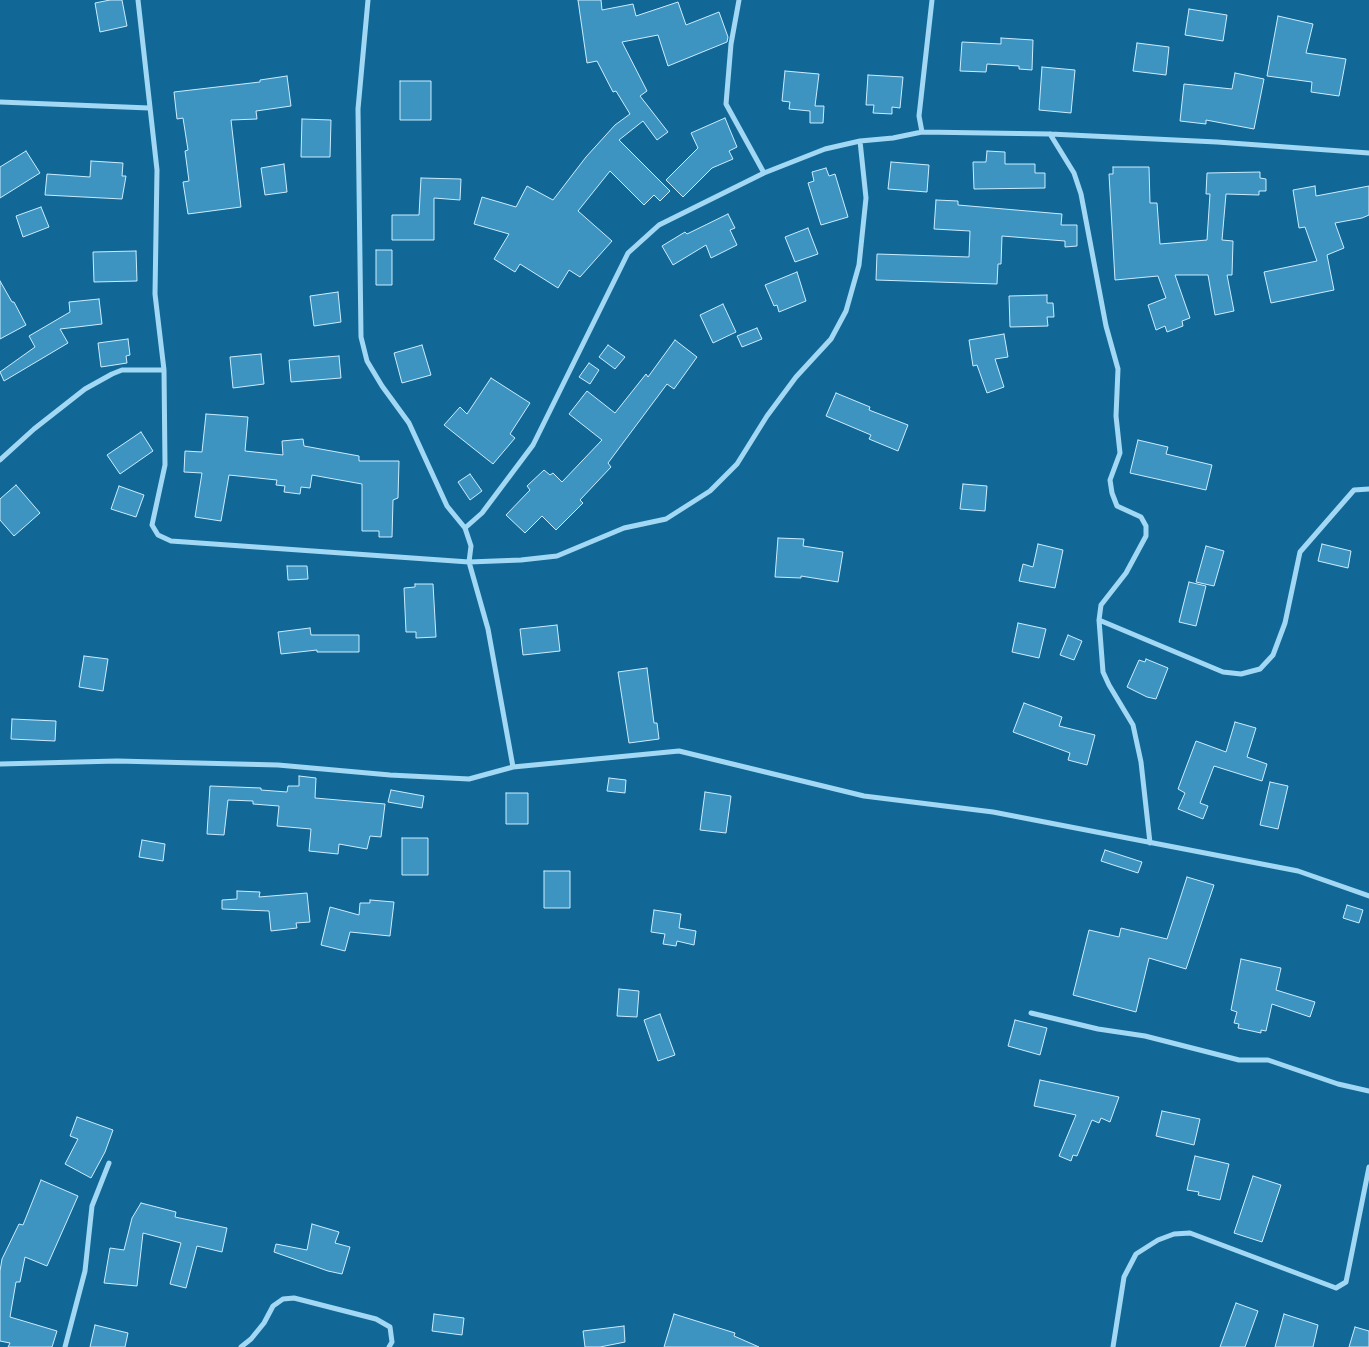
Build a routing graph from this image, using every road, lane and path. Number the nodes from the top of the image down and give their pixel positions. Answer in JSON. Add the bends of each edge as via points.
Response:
{"nodes":[{"id":1,"x":138,"y":0,"type":"edge"},
{"id":2,"x":368,"y":0,"type":"edge"},
{"id":3,"x":739,"y":0,"type":"edge"},
{"id":4,"x":932,"y":0,"type":"edge"},
{"id":5,"x":0,"y":102,"type":"edge"},
{"id":6,"x":149,"y":108,"type":"junction"},
{"id":7,"x":922,"y":132,"type":"junction"},
{"id":8,"x":1050,"y":134,"type":"junction"},
{"id":9,"x":860,"y":141,"type":"junction"},
{"id":10,"x":1369,"y":153,"type":"edge"},
{"id":11,"x":764,"y":173,"type":"junction"},
{"id":12,"x":164,"y":370,"type":"junction"},
{"id":13,"x":0,"y":460,"type":"edge"},
{"id":14,"x":1369,"y":489,"type":"edge"},
{"id":15,"x":465,"y":528,"type":"junction"},
{"id":16,"x":469,"y":562,"type":"junction"},
{"id":17,"x":1099,"y":620,"type":"junction"},
{"id":18,"x":0,"y":764,"type":"edge"},
{"id":19,"x":513,"y":767,"type":"junction"},
{"id":20,"x":1150,"y":843,"type":"junction"},
{"id":21,"x":1369,"y":896,"type":"edge"},
{"id":22,"x":1031,"y":1013,"type":"dead end"},
{"id":23,"x":1369,"y":1091,"type":"edge"},
{"id":24,"x":109,"y":1163,"type":"dead end"},
{"id":25,"x":1369,"y":1167,"type":"edge"},
{"id":26,"x":66,"y":1347,"type":"edge"},
{"id":27,"x":241,"y":1347,"type":"edge"},
{"id":28,"x":389,"y":1347,"type":"edge"},
{"id":29,"x":1113,"y":1347,"type":"edge"}],
"edges":[{"from":1,"to":6,"type":"street"},
{"from":2,"to":15,"type":"street","via":[[358,109],[361,337],[367,360],[409,423],[447,506]]},
{"from":3,"to":11,"type":"street","via":[[726,104]]},
{"from":4,"to":7,"type":"street","via":[[919,116]]},
{"from":5,"to":6,"type":"street"},
{"from":6,"to":12,"type":"street","via":[[156,170],[154,294]]},
{"from":7,"to":8,"type":"street"},
{"from":7,"to":9,"type":"street"},
{"from":8,"to":10,"type":"street"},
{"from":8,"to":17,"type":"street","via":[[1074,173],[1081,194],[1106,326],[1118,369],[1115,408],[1120,453],[1110,480],[1112,493],[1117,506],[1141,517],[1146,526],[1146,536],[1126,573],[1100,605]]},
{"from":9,"to":11,"type":"street","via":[[826,149]]},
{"from":9,"to":16,"type":"street","via":[[866,198],[859,265],[846,311],[831,339],[796,377],[737,464],[710,491],[666,519],[624,528],[557,556]]},
{"from":11,"to":15,"type":"street","via":[[659,225],[628,254],[533,445],[482,513]]},
{"from":12,"to":13,"type":"street","via":[[122,370],[112,374],[85,389]]},
{"from":12,"to":16,"type":"street","via":[[165,466],[152,525],[158,536],[182,542]]},
{"from":14,"to":17,"type":"street","via":[[1354,490],[1343,499],[1337,512],[1300,552],[1285,623],[1273,655],[1260,669],[1241,674],[1223,672]]},
{"from":15,"to":16,"type":"street","via":[[471,546]]},
{"from":16,"to":19,"type":"street","via":[[488,629]]},
{"from":17,"to":20,"type":"street","via":[[1104,672],[1133,725],[1141,762]]},
{"from":18,"to":19,"type":"street","via":[[117,761],[278,765],[469,779]]},
{"from":19,"to":20,"type":"street","via":[[680,751],[864,796],[993,812]]},
{"from":20,"to":21,"type":"street","via":[[1298,872]]},
{"from":22,"to":23,"type":"street","via":[[1145,1036],[1239,1060],[1268,1060]]},
{"from":24,"to":26,"type":"street","via":[[92,1206],[85,1271]]},
{"from":25,"to":29,"type":"street","via":[[1346,1282],[1336,1288],[1190,1233],[1174,1234],[1136,1254],[1124,1277]]},
{"from":27,"to":28,"type":"street","via":[[260,1328],[273,1306],[283,1299],[294,1298],[376,1319],[390,1327],[392,1342]]}]}
